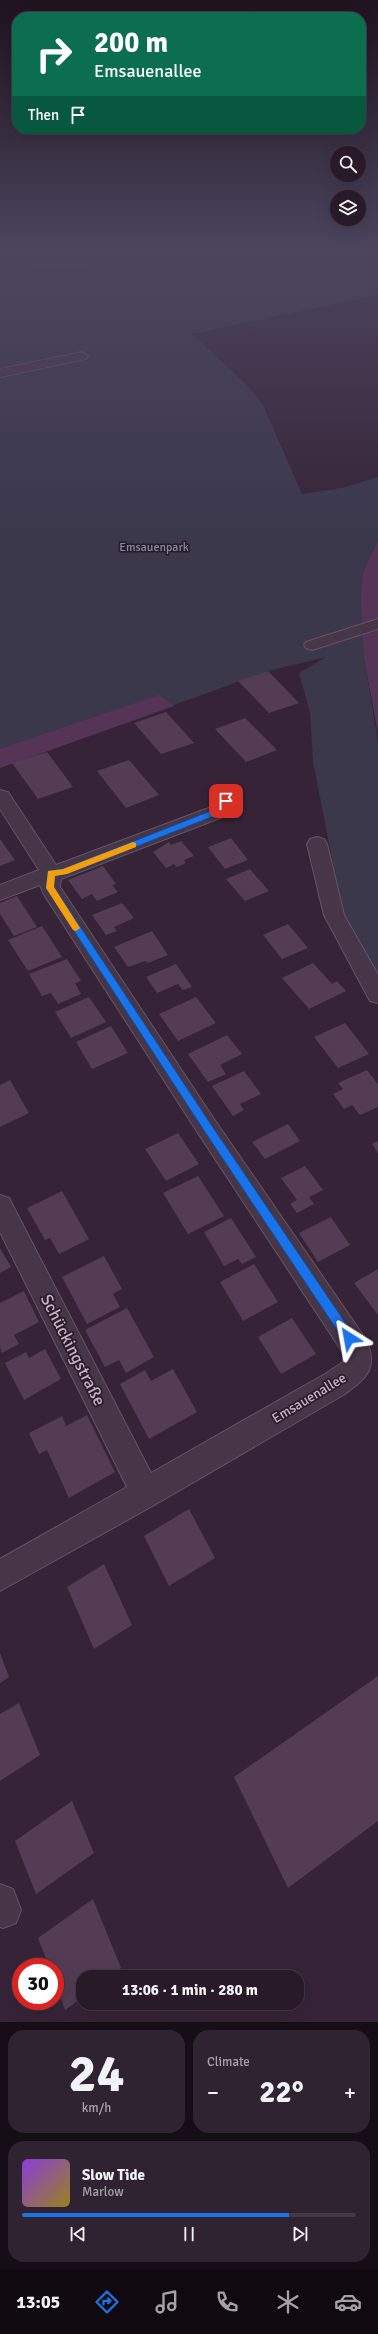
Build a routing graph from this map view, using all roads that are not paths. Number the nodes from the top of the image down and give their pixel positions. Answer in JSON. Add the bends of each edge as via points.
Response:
{"nodes":[{"id":1,"x":82,"y":356,"type":"dead end"},
{"id":2,"x":0,"y":373,"type":"edge"},
{"id":3,"x":378,"y":624,"type":"edge"},
{"id":4,"x":312,"y":645,"type":"dead end"},
{"id":5,"x":230,"y":791,"type":"dead end"},
{"id":6,"x":1,"y":796,"type":"edge"},
{"id":7,"x":317,"y":844,"type":"dead end"},
{"id":8,"x":51,"y":873,"type":"junction"},
{"id":9,"x":0,"y":892,"type":"edge"},
{"id":10,"x":378,"y":995,"type":"edge"},
{"id":11,"x":0,"y":1206,"type":"edge"},
{"id":12,"x":146,"y":1494,"type":"junction"},
{"id":13,"x":0,"y":1576,"type":"edge"}],
"edges":[{"from":1,"to":2,"type":"street"},
{"from":3,"to":4,"type":"street"},
{"from":5,"to":8,"type":"street","via":[[221,810],[64,872]]},
{"from":6,"to":8,"type":"street"},
{"from":7,"to":10,"type":"street","via":[[334,915]]},
{"from":8,"to":9,"type":"street"},
{"from":8,"to":12,"type":"street","name":"Emsauenallee","via":[[50,888],[357,1350],[356,1369],[335,1384]]},
{"from":11,"to":12,"type":"street","name":"Schückingstraße"},
{"from":12,"to":13,"type":"street","name":"Emsauenallee"}]}
